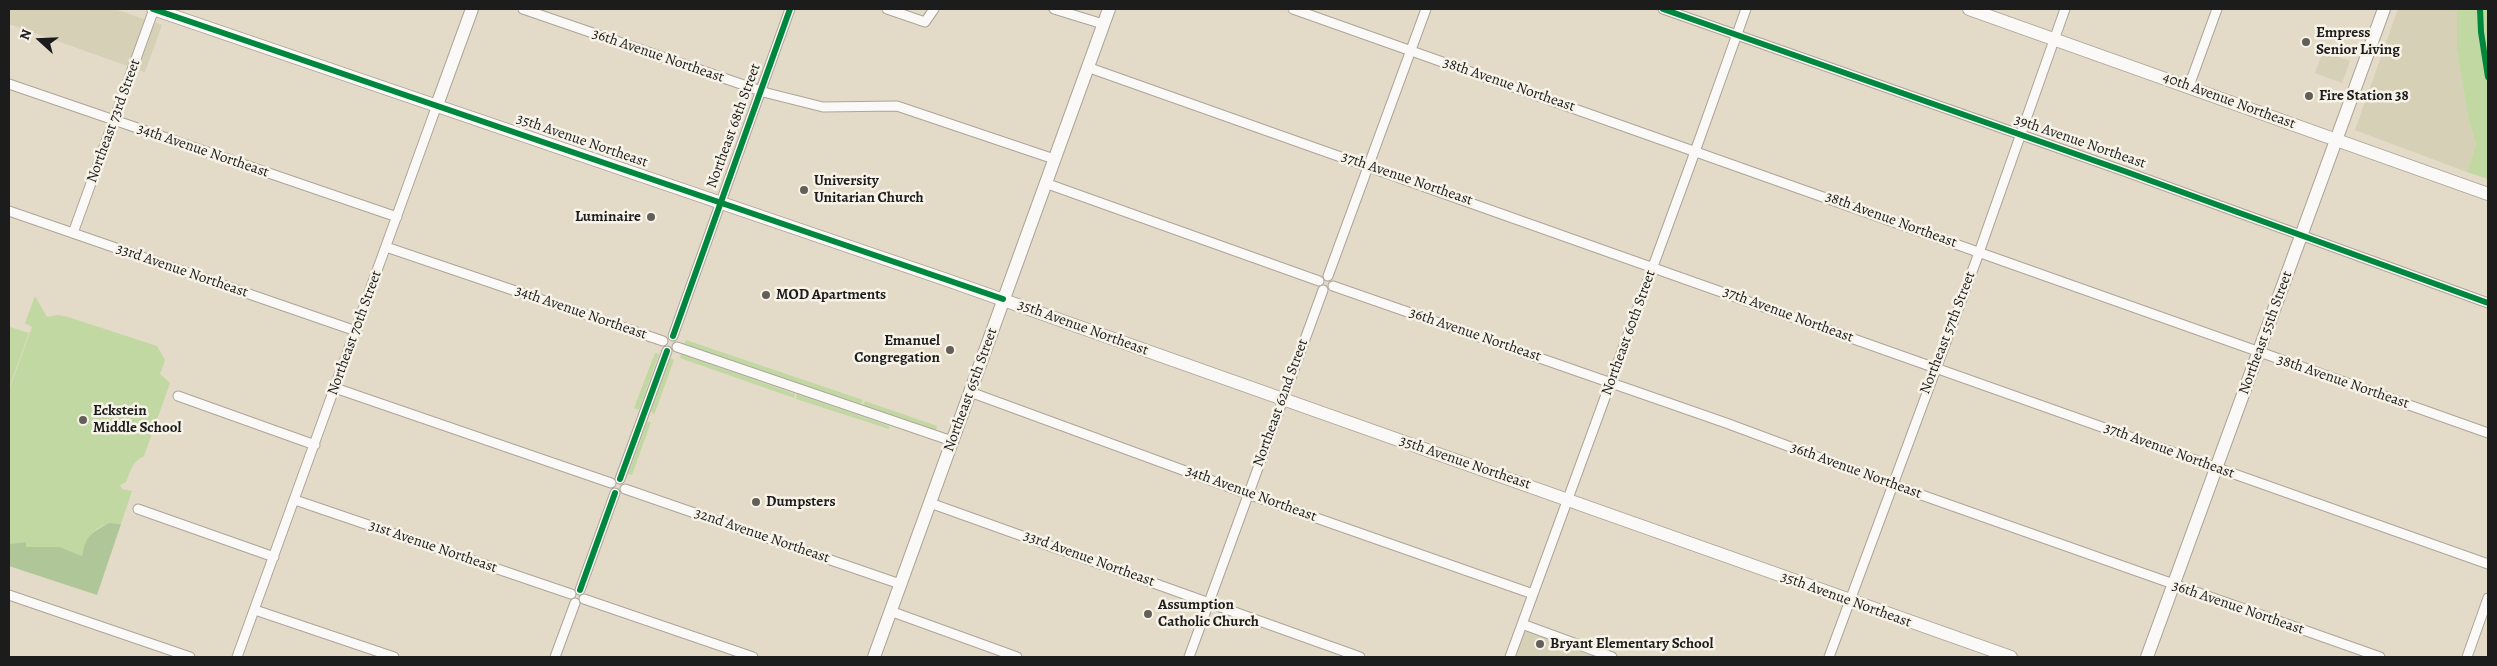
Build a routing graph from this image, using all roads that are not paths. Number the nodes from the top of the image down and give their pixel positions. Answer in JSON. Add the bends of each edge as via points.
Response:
{"nodes":[{"id":1,"x":154,"y":9,"type":"edge"},
{"id":2,"x":472,"y":9,"type":"edge"},
{"id":3,"x":523,"y":9,"type":"edge"},
{"id":4,"x":790,"y":9,"type":"edge"},
{"id":5,"x":887,"y":9,"type":"edge"},
{"id":6,"x":934,"y":9,"type":"edge"},
{"id":7,"x":1054,"y":9,"type":"edge"},
{"id":8,"x":1109,"y":9,"type":"edge"},
{"id":9,"x":1293,"y":9,"type":"edge"},
{"id":10,"x":1426,"y":9,"type":"edge"},
{"id":11,"x":1663,"y":9,"type":"edge"},
{"id":12,"x":1746,"y":9,"type":"edge"},
{"id":13,"x":1969,"y":9,"type":"edge"},
{"id":14,"x":2065,"y":9,"type":"edge"},
{"id":15,"x":2217,"y":9,"type":"edge"},
{"id":16,"x":2384,"y":9,"type":"edge"},
{"id":17,"x":1103,"y":24,"type":"junction"},
{"id":18,"x":1736,"y":35,"type":"junction"},
{"id":19,"x":2055,"y":38,"type":"junction"},
{"id":20,"x":1410,"y":50,"type":"junction"},
{"id":21,"x":1087,"y":68,"type":"junction"},
{"id":22,"x":9,"y":84,"type":"edge"},
{"id":23,"x":2189,"y":86,"type":"junction"},
{"id":24,"x":759,"y":90,"type":"junction"},
{"id":25,"x":437,"y":105,"type":"junction"},
{"id":26,"x":114,"y":120,"type":"junction"},
{"id":27,"x":2020,"y":134,"type":"junction"},
{"id":28,"x":2337,"y":139,"type":"junction"},
{"id":29,"x":1696,"y":150,"type":"junction"},
{"id":30,"x":1054,"y":159,"type":"junction"},
{"id":31,"x":1369,"y":166,"type":"junction"},
{"id":32,"x":1045,"y":183,"type":"junction"},
{"id":33,"x":2488,"y":194,"type":"edge"},
{"id":34,"x":720,"y":201,"type":"junction"},
{"id":35,"x":9,"y":211,"type":"edge"},
{"id":36,"x":397,"y":217,"type":"junction"},
{"id":37,"x":73,"y":233,"type":"junction"},
{"id":38,"x":2302,"y":235,"type":"junction"},
{"id":39,"x":386,"y":246,"type":"junction"},
{"id":40,"x":1979,"y":251,"type":"junction"},
{"id":41,"x":1653,"y":267,"type":"junction"},
{"id":42,"x":1328,"y":276,"type":"junction"},
{"id":43,"x":1318,"y":281,"type":"junction"},
{"id":44,"x":1333,"y":286,"type":"junction"},
{"id":45,"x":1323,"y":290,"type":"junction"},
{"id":46,"x":1003,"y":299,"type":"junction"},
{"id":47,"x":2488,"y":303,"type":"edge"},
{"id":48,"x":356,"y":331,"type":"junction"},
{"id":49,"x":673,"y":336,"type":"junction"},
{"id":50,"x":663,"y":341,"type":"junction"},
{"id":51,"x":678,"y":346,"type":"junction"},
{"id":52,"x":667,"y":351,"type":"junction"},
{"id":53,"x":2258,"y":353,"type":"junction"},
{"id":54,"x":1935,"y":368,"type":"junction"},
{"id":55,"x":1610,"y":382,"type":"junction"},
{"id":56,"x":335,"y":388,"type":"junction"},
{"id":57,"x":970,"y":392,"type":"junction"},
{"id":58,"x":178,"y":396,"type":"dead end"},
{"id":59,"x":1282,"y":399,"type":"junction"},
{"id":60,"x":2488,"y":433,"type":"edge"},
{"id":61,"x":952,"y":441,"type":"junction"},
{"id":62,"x":315,"y":445,"type":"junction"},
{"id":63,"x":2216,"y":468,"type":"junction"},
{"id":64,"x":620,"y":479,"type":"junction"},
{"id":65,"x":611,"y":483,"type":"junction"},
{"id":66,"x":1892,"y":485,"type":"junction"},
{"id":67,"x":624,"y":489,"type":"junction"},
{"id":68,"x":615,"y":493,"type":"junction"},
{"id":69,"x":1248,"y":494,"type":"junction"},
{"id":70,"x":1568,"y":499,"type":"junction"},
{"id":71,"x":295,"y":500,"type":"junction"},
{"id":72,"x":930,"y":503,"type":"junction"},
{"id":73,"x":138,"y":509,"type":"dead end"},
{"id":74,"x":274,"y":557,"type":"junction"},
{"id":75,"x":2488,"y":564,"type":"edge"},
{"id":76,"x":900,"y":584,"type":"junction"},
{"id":77,"x":2173,"y":585,"type":"junction"},
{"id":78,"x":580,"y":590,"type":"junction"},
{"id":79,"x":571,"y":594,"type":"junction"},
{"id":80,"x":1533,"y":594,"type":"junction"},
{"id":81,"x":9,"y":595,"type":"edge"},
{"id":82,"x":2488,"y":598,"type":"edge"},
{"id":83,"x":580,"y":601,"type":"junction"},
{"id":84,"x":1209,"y":602,"type":"junction"},
{"id":85,"x":1850,"y":602,"type":"junction"},
{"id":86,"x":255,"y":610,"type":"junction"},
{"id":87,"x":890,"y":612,"type":"junction"},
{"id":88,"x":1522,"y":624,"type":"junction"},
{"id":89,"x":190,"y":657,"type":"edge"},
{"id":90,"x":237,"y":657,"type":"edge"},
{"id":91,"x":394,"y":657,"type":"edge"},
{"id":92,"x":555,"y":657,"type":"edge"},
{"id":93,"x":753,"y":657,"type":"edge"},
{"id":94,"x":874,"y":657,"type":"edge"},
{"id":95,"x":1016,"y":657,"type":"edge"},
{"id":96,"x":1189,"y":657,"type":"edge"},
{"id":97,"x":1360,"y":657,"type":"edge"},
{"id":98,"x":1510,"y":657,"type":"edge"},
{"id":99,"x":1612,"y":657,"type":"edge"},
{"id":100,"x":1830,"y":657,"type":"edge"},
{"id":101,"x":2011,"y":657,"type":"edge"},
{"id":102,"x":2147,"y":657,"type":"edge"},
{"id":103,"x":2380,"y":657,"type":"edge"},
{"id":104,"x":2467,"y":657,"type":"edge"}],
"edges":[{"from":1,"to":25,"type":"main road","name":"35th Avenue Northeast"},
{"from":1,"to":26,"type":"street","name":"Northeast 73rd Street"},
{"from":2,"to":25,"type":"main road","name":"Northeast 70th Street"},
{"from":3,"to":24,"type":"street","name":"36th Avenue Northeast"},
{"from":4,"to":24,"type":"street","name":"Northeast 68th Street"},
{"from":5,"to":6,"type":"street","via":[[925,22]]},
{"from":7,"to":17,"type":"street"},
{"from":8,"to":17,"type":"main road","name":"Northeast 65th Street"},
{"from":9,"to":20,"type":"street","name":"38th Avenue Northeast"},
{"from":10,"to":20,"type":"street"},
{"from":11,"to":18,"type":"street","name":"39th Avenue Northeast"},
{"from":12,"to":18,"type":"street","name":"Northeast 60th Street"},
{"from":13,"to":19,"type":"main road","name":"40th Avenue Northeast"},
{"from":14,"to":19,"type":"street","name":"Northeast 57th Street"},
{"from":15,"to":23,"type":"street"},
{"from":16,"to":28,"type":"main road","name":"Northeast 55th Street"},
{"from":17,"to":21,"type":"main road","name":"Northeast 65th Street"},
{"from":18,"to":27,"type":"street","name":"39th Avenue Northeast"},
{"from":18,"to":29,"type":"street","name":"Northeast 60th Street"},
{"from":19,"to":23,"type":"main road","name":"40th Avenue Northeast"},
{"from":19,"to":27,"type":"street","name":"Northeast 57th Street"},
{"from":20,"to":29,"type":"street","name":"38th Avenue Northeast"},
{"from":20,"to":31,"type":"street"},
{"from":21,"to":30,"type":"main road","name":"Northeast 65th Street"},
{"from":21,"to":31,"type":"street","name":"37th Avenue Northeast"},
{"from":22,"to":26,"type":"street","name":"34th Avenue Northeast"},
{"from":23,"to":28,"type":"main road","name":"40th Avenue Northeast"},
{"from":24,"to":30,"type":"street","name":"36th Avenue Northeast","via":[[823,107],[897,106]]},
{"from":24,"to":34,"type":"street","name":"Northeast 68th Street"},
{"from":25,"to":34,"type":"main road","name":"35th Avenue Northeast"},
{"from":25,"to":36,"type":"street","name":"Northeast 70th Street"},
{"from":26,"to":36,"type":"street","name":"34th Avenue Northeast"},
{"from":26,"to":37,"type":"street","name":"Northeast 73rd Street"},
{"from":27,"to":38,"type":"street","name":"39th Avenue Northeast"},
{"from":27,"to":40,"type":"street","name":"Northeast 57th Street"},
{"from":28,"to":33,"type":"main road","name":"40th Avenue Northeast"},
{"from":28,"to":38,"type":"main road","name":"Northeast 55th Street"},
{"from":29,"to":40,"type":"street","name":"38th Avenue Northeast"},
{"from":29,"to":41,"type":"street","name":"Northeast 60th Street"},
{"from":30,"to":32,"type":"main road","name":"Northeast 65th Street"},
{"from":31,"to":41,"type":"street","name":"37th Avenue Northeast"},
{"from":31,"to":42,"type":"street"},
{"from":32,"to":43,"type":"street"},
{"from":32,"to":46,"type":"main road","name":"Northeast 65th Street"},
{"from":34,"to":46,"type":"main road","name":"35th Avenue Northeast"},
{"from":34,"to":49,"type":"street","name":"Northeast 68th Street"},
{"from":35,"to":37,"type":"street","name":"33rd Avenue Northeast"},
{"from":36,"to":39,"type":"street","name":"Northeast 70th Street"},
{"from":37,"to":48,"type":"street","name":"33rd Avenue Northeast"},
{"from":38,"to":47,"type":"street","name":"39th Avenue Northeast"},
{"from":38,"to":53,"type":"main road","name":"Northeast 55th Street"},
{"from":39,"to":48,"type":"street","name":"Northeast 70th Street"},
{"from":39,"to":50,"type":"street","name":"34th Avenue Northeast"},
{"from":40,"to":53,"type":"street","name":"38th Avenue Northeast"},
{"from":40,"to":54,"type":"street","name":"Northeast 57th Street"},
{"from":41,"to":54,"type":"street","name":"37th Avenue Northeast"},
{"from":41,"to":55,"type":"street","name":"Northeast 60th Street"},
{"from":42,"to":43,"type":"street","via":[[1322,276]]},
{"from":42,"to":44,"type":"street","via":[[1333,280]]},
{"from":43,"to":45,"type":"street"},
{"from":44,"to":45,"type":"street"},
{"from":44,"to":55,"type":"street","name":"36th Avenue Northeast"},
{"from":45,"to":59,"type":"street","name":"Northeast 62nd Street"},
{"from":46,"to":57,"type":"main road","name":"Northeast 65th Street"},
{"from":46,"to":59,"type":"main road","name":"35th Avenue Northeast"},
{"from":48,"to":56,"type":"street","name":"Northeast 70th Street"},
{"from":49,"to":50,"type":"street"},
{"from":49,"to":51,"type":"street"},
{"from":50,"to":52,"type":"street"},
{"from":51,"to":52,"type":"street"},
{"from":51,"to":61,"type":"street"},
{"from":52,"to":64,"type":"street"},
{"from":53,"to":60,"type":"street","name":"38th Avenue Northeast"},
{"from":53,"to":63,"type":"main road","name":"Northeast 55th Street"},
{"from":54,"to":63,"type":"street","name":"37th Avenue Northeast"},
{"from":54,"to":66,"type":"street","name":"Northeast 57th Street"},
{"from":55,"to":66,"type":"street","name":"36th Avenue Northeast"},
{"from":55,"to":70,"type":"street","name":"Northeast 60th Street"},
{"from":56,"to":62,"type":"street","name":"Northeast 70th Street"},
{"from":56,"to":65,"type":"street"},
{"from":57,"to":61,"type":"main road","name":"Northeast 65th Street"},
{"from":57,"to":69,"type":"street","name":"34th Avenue Northeast"},
{"from":58,"to":62,"type":"street"},
{"from":59,"to":69,"type":"street","name":"Northeast 62nd Street"},
{"from":59,"to":70,"type":"main road","name":"35th Avenue Northeast"},
{"from":61,"to":72,"type":"main road","name":"Northeast 65th Street"},
{"from":62,"to":71,"type":"street","name":"Northeast 70th Street"},
{"from":63,"to":75,"type":"street","name":"37th Avenue Northeast"},
{"from":63,"to":77,"type":"main road","name":"Northeast 55th Street"},
{"from":64,"to":65,"type":"street"},
{"from":64,"to":67,"type":"street"},
{"from":65,"to":68,"type":"street","via":[[611,490]]},
{"from":66,"to":77,"type":"street","name":"36th Avenue Northeast"},
{"from":66,"to":85,"type":"street","name":"Northeast 57th Street"},
{"from":67,"to":68,"type":"street","via":[[619,494]]},
{"from":67,"to":76,"type":"street","name":"32nd Avenue Northeast"},
{"from":68,"to":78,"type":"street"},
{"from":69,"to":80,"type":"street","name":"34th Avenue Northeast"},
{"from":69,"to":84,"type":"street","name":"Northeast 62nd Street"},
{"from":70,"to":80,"type":"street","name":"Northeast 60th Street"},
{"from":70,"to":85,"type":"main road","name":"35th Avenue Northeast"},
{"from":71,"to":74,"type":"street","name":"Northeast 70th Street"},
{"from":71,"to":79,"type":"street","name":"31st Avenue Northeast"},
{"from":72,"to":76,"type":"main road","name":"Northeast 65th Street"},
{"from":72,"to":84,"type":"street","name":"33rd Avenue Northeast"},
{"from":73,"to":74,"type":"street"},
{"from":74,"to":86,"type":"street","name":"Northeast 70th Street"},
{"from":76,"to":87,"type":"main road","name":"Northeast 65th Street"},
{"from":77,"to":102,"type":"main road","name":"Northeast 55th Street"},
{"from":77,"to":103,"type":"street","name":"36th Avenue Northeast"},
{"from":78,"to":79,"type":"street"},
{"from":78,"to":83,"type":"street","via":[[584,594]]},
{"from":79,"to":83,"type":"street","via":[[571,599]]},
{"from":80,"to":88,"type":"street","name":"Northeast 60th Street"},
{"from":81,"to":89,"type":"street"},
{"from":82,"to":104,"type":"street"},
{"from":83,"to":92,"type":"street"},
{"from":83,"to":93,"type":"street"},
{"from":84,"to":96,"type":"street","name":"Northeast 62nd Street"},
{"from":84,"to":97,"type":"street","name":"33rd Avenue Northeast"},
{"from":85,"to":100,"type":"street","name":"Northeast 57th Street"},
{"from":85,"to":101,"type":"main road","name":"35th Avenue Northeast"},
{"from":86,"to":90,"type":"street","name":"Northeast 70th Street"},
{"from":86,"to":91,"type":"street"},
{"from":87,"to":94,"type":"main road","name":"Northeast 65th Street"},
{"from":87,"to":95,"type":"street"},
{"from":88,"to":98,"type":"street","name":"Northeast 60th Street"},
{"from":88,"to":99,"type":"street"}]}
